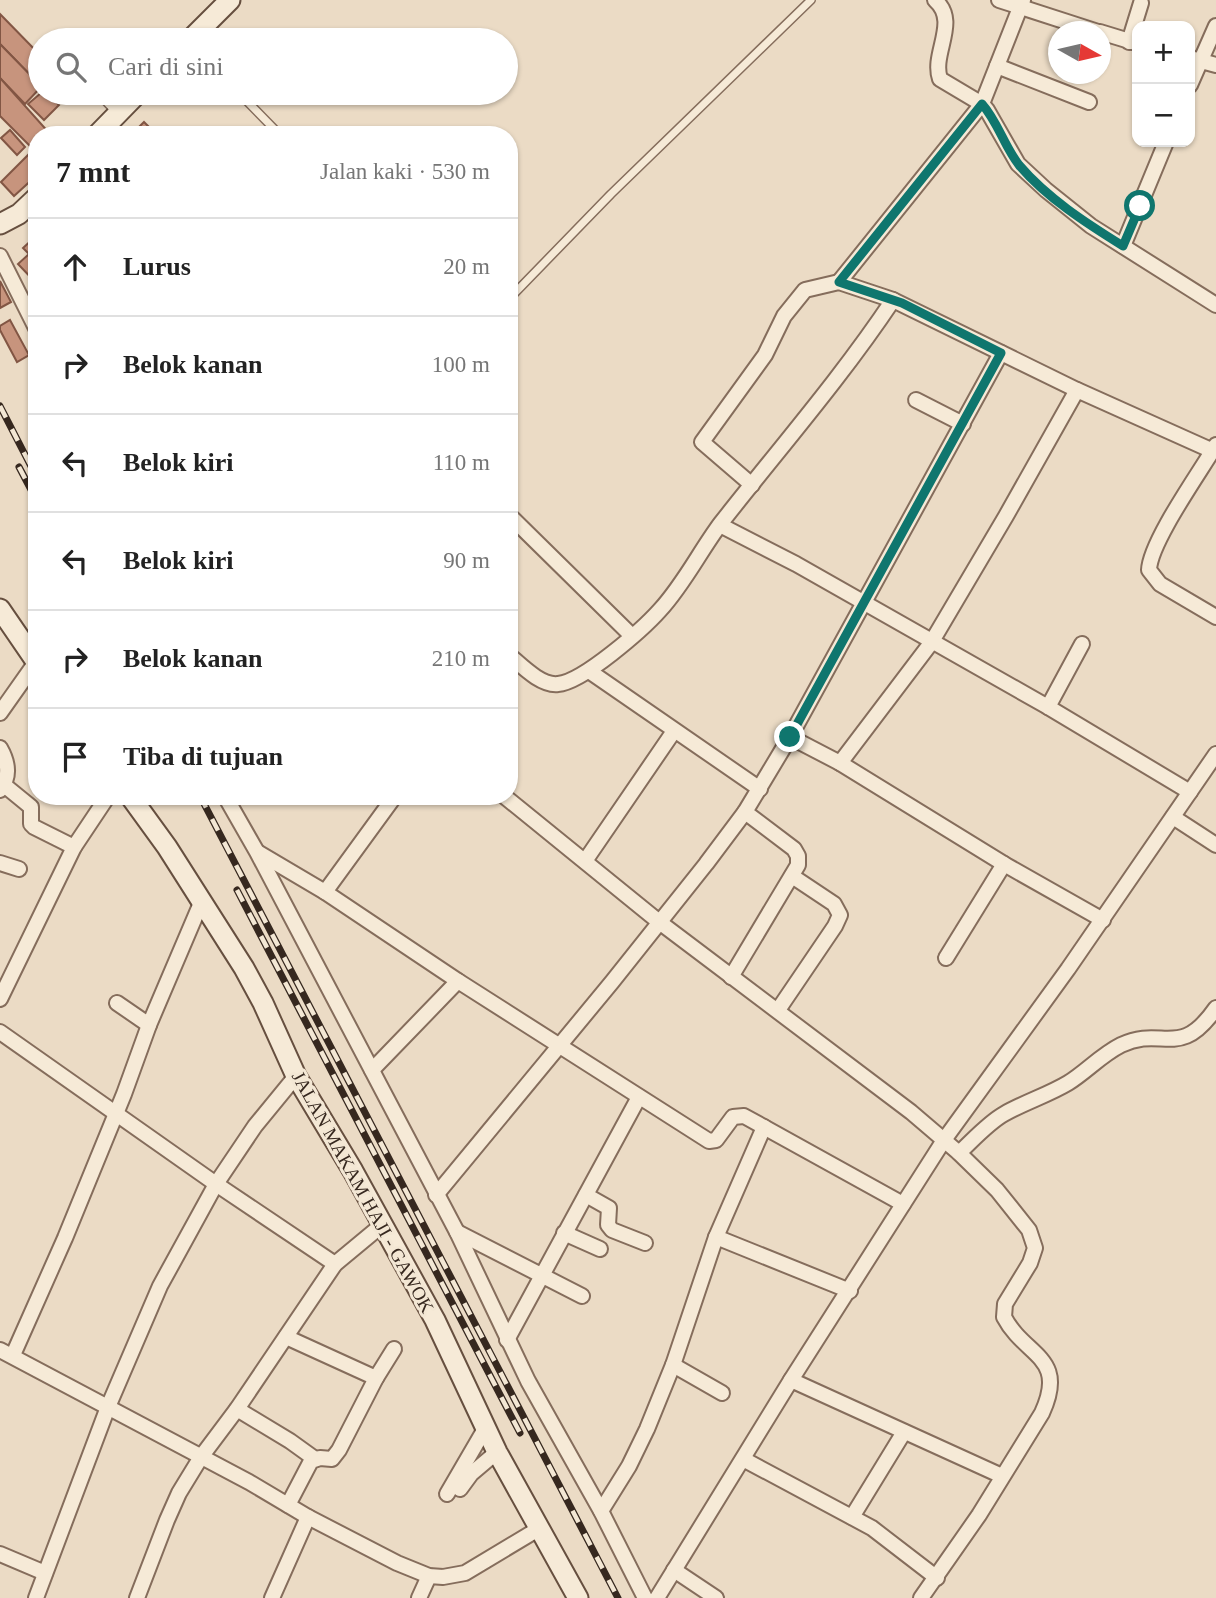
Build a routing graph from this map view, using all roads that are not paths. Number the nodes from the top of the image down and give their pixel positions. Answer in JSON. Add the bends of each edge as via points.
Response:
{"nodes":[{"id":1,"x":230,"y":0,"type":"edge"},
{"id":2,"x":811,"y":0,"type":"edge"},
{"id":3,"x":935,"y":0,"type":"edge"},
{"id":4,"x":999,"y":0,"type":"edge"},
{"id":5,"x":1142,"y":3,"type":"dead end"},
{"id":6,"x":1022,"y":4,"type":"edge"},
{"id":7,"x":1069,"y":21,"type":"edge"},
{"id":8,"x":1138,"y":21,"type":"edge"},
{"id":9,"x":1216,"y":26,"type":"edge"},
{"id":10,"x":202,"y":28,"type":"edge"},
{"id":11,"x":1111,"y":36,"type":"edge"},
{"id":12,"x":1132,"y":43,"type":"edge"},
{"id":13,"x":1195,"y":60,"type":"edge"},
{"id":14,"x":1216,"y":65,"type":"edge"},
{"id":15,"x":997,"y":66,"type":"junction"},
{"id":16,"x":1088,"y":102,"type":"dead end"},
{"id":17,"x":982,"y":104,"type":"junction"},
{"id":18,"x":110,"y":105,"type":"edge"},
{"id":19,"x":126,"y":105,"type":"edge"},
{"id":20,"x":251,"y":105,"type":"edge"},
{"id":21,"x":118,"y":113,"type":"junction"},
{"id":22,"x":106,"y":126,"type":"edge"},
{"id":23,"x":271,"y":126,"type":"edge"},
{"id":24,"x":1164,"y":147,"type":"edge"},
{"id":25,"x":28,"y":207,"type":"edge"},
{"id":26,"x":0,"y":224,"type":"edge"},
{"id":27,"x":1123,"y":246,"type":"junction"},
{"id":28,"x":0,"y":256,"type":"edge"},
{"id":29,"x":839,"y":282,"type":"junction"},
{"id":30,"x":518,"y":290,"type":"edge"},
{"id":31,"x":893,"y":300,"type":"junction"},
{"id":32,"x":1216,"y":305,"type":"edge"},
{"id":33,"x":28,"y":312,"type":"edge"},
{"id":34,"x":1001,"y":353,"type":"junction"},
{"id":35,"x":1077,"y":390,"type":"junction"},
{"id":36,"x":916,"y":400,"type":"dead end"},
{"id":37,"x":963,"y":424,"type":"junction"},
{"id":38,"x":1214,"y":448,"type":"edge"},
{"id":39,"x":752,"y":485,"type":"junction"},
{"id":40,"x":518,"y":524,"type":"edge"},
{"id":41,"x":720,"y":525,"type":"junction"},
{"id":42,"x":863,"y":603,"type":"junction"},
{"id":43,"x":0,"y":609,"type":"edge"},
{"id":44,"x":1216,"y":617,"type":"edge"},
{"id":45,"x":632,"y":636,"type":"junction"},
{"id":46,"x":931,"y":643,"type":"junction"},
{"id":47,"x":1082,"y":644,"type":"dead end"},
{"id":48,"x":28,"y":651,"type":"edge"},
{"id":49,"x":518,"y":662,"type":"edge"},
{"id":50,"x":589,"y":671,"type":"junction"},
{"id":51,"x":28,"y":674,"type":"edge"},
{"id":52,"x":1048,"y":707,"type":"junction"},
{"id":53,"x":0,"y":713,"type":"edge"},
{"id":54,"x":674,"y":731,"type":"junction"},
{"id":55,"x":790,"y":737,"type":"junction"},
{"id":56,"x":0,"y":748,"type":"edge"},
{"id":57,"x":1216,"y":754,"type":"edge"},
{"id":58,"x":840,"y":763,"type":"junction"},
{"id":59,"x":2,"y":787,"type":"edge"},
{"id":60,"x":760,"y":789,"type":"junction"},
{"id":61,"x":1190,"y":792,"type":"junction"},
{"id":62,"x":28,"y":803,"type":"edge"},
{"id":63,"x":29,"y":805,"type":"edge"},
{"id":64,"x":102,"y":805,"type":"edge"},
{"id":65,"x":137,"y":805,"type":"edge"},
{"id":66,"x":231,"y":805,"type":"edge"},
{"id":67,"x":388,"y":805,"type":"edge"},
{"id":68,"x":515,"y":805,"type":"edge"},
{"id":69,"x":745,"y":812,"type":"junction"},
{"id":70,"x":1172,"y":817,"type":"junction"},
{"id":71,"x":1216,"y":845,"type":"edge"},
{"id":72,"x":74,"y":848,"type":"junction"},
{"id":73,"x":257,"y":852,"type":"junction"},
{"id":74,"x":584,"y":861,"type":"junction"},
{"id":75,"x":0,"y":863,"type":"edge"},
{"id":76,"x":1004,"y":864,"type":"junction"},
{"id":77,"x":19,"y":869,"type":"dead end"},
{"id":78,"x":792,"y":876,"type":"junction"},
{"id":79,"x":325,"y":892,"type":"junction"},
{"id":80,"x":201,"y":903,"type":"junction"},
{"id":81,"x":1102,"y":920,"type":"junction"},
{"id":82,"x":658,"y":921,"type":"junction"},
{"id":83,"x":946,"y":958,"type":"dead end"},
{"id":84,"x":731,"y":977,"type":"junction"},
{"id":85,"x":458,"y":981,"type":"junction"},
{"id":86,"x":0,"y":999,"type":"edge"},
{"id":87,"x":117,"y":1003,"type":"dead end"},
{"id":88,"x":1216,"y":1009,"type":"edge"},
{"id":89,"x":778,"y":1010,"type":"junction"},
{"id":90,"x":149,"y":1025,"type":"junction"},
{"id":91,"x":0,"y":1032,"type":"edge"},
{"id":92,"x":560,"y":1045,"type":"junction"},
{"id":93,"x":372,"y":1070,"type":"junction"},
{"id":94,"x":296,"y":1076,"type":"junction"},
{"id":95,"x":639,"y":1097,"type":"junction"},
{"id":96,"x":116,"y":1113,"type":"junction"},
{"id":97,"x":764,"y":1126,"type":"junction"},
{"id":98,"x":944,"y":1140,"type":"junction"},
{"id":99,"x":959,"y":1153,"type":"junction"},
{"id":100,"x":216,"y":1184,"type":"junction"},
{"id":101,"x":436,"y":1195,"type":"junction"},
{"id":102,"x":586,"y":1195,"type":"junction"},
{"id":103,"x":904,"y":1204,"type":"junction"},
{"id":104,"x":382,"y":1225,"type":"junction"},
{"id":105,"x":457,"y":1232,"type":"junction"},
{"id":106,"x":564,"y":1233,"type":"junction"},
{"id":107,"x":716,"y":1237,"type":"junction"},
{"id":108,"x":645,"y":1243,"type":"dead end"},
{"id":109,"x":600,"y":1250,"type":"dead end"},
{"id":110,"x":335,"y":1264,"type":"junction"},
{"id":111,"x":541,"y":1275,"type":"junction"},
{"id":112,"x":850,"y":1291,"type":"junction"},
{"id":113,"x":582,"y":1296,"type":"dead end"},
{"id":114,"x":286,"y":1337,"type":"junction"},
{"id":115,"x":507,"y":1340,"type":"junction"},
{"id":116,"x":394,"y":1349,"type":"dead end"},
{"id":117,"x":6,"y":1353,"type":"edge"},
{"id":118,"x":673,"y":1365,"type":"junction"},
{"id":119,"x":376,"y":1378,"type":"junction"},
{"id":120,"x":791,"y":1380,"type":"junction"},
{"id":121,"x":722,"y":1393,"type":"dead end"},
{"id":122,"x":108,"y":1407,"type":"junction"},
{"id":123,"x":237,"y":1409,"type":"junction"},
{"id":124,"x":486,"y":1427,"type":"junction"},
{"id":125,"x":904,"y":1432,"type":"junction"},
{"id":126,"x":497,"y":1452,"type":"junction"},
{"id":127,"x":201,"y":1457,"type":"junction"},
{"id":128,"x":315,"y":1459,"type":"junction"},
{"id":129,"x":743,"y":1459,"type":"junction"},
{"id":130,"x":1002,"y":1476,"type":"junction"},
{"id":131,"x":288,"y":1505,"type":"junction"},
{"id":132,"x":601,"y":1511,"type":"junction"},
{"id":133,"x":308,"y":1517,"type":"junction"},
{"id":134,"x":852,"y":1517,"type":"junction"},
{"id":135,"x":540,"y":1528,"type":"junction"},
{"id":136,"x":0,"y":1554,"type":"edge"},
{"id":137,"x":674,"y":1570,"type":"junction"},
{"id":138,"x":45,"y":1573,"type":"junction"},
{"id":139,"x":429,"y":1576,"type":"junction"},
{"id":140,"x":937,"y":1578,"type":"junction"},
{"id":141,"x":36,"y":1598,"type":"edge"},
{"id":142,"x":137,"y":1598,"type":"edge"},
{"id":143,"x":272,"y":1598,"type":"edge"},
{"id":144,"x":419,"y":1598,"type":"edge"},
{"id":145,"x":578,"y":1598,"type":"edge"},
{"id":146,"x":645,"y":1598,"type":"edge"},
{"id":147,"x":657,"y":1598,"type":"edge"},
{"id":148,"x":716,"y":1598,"type":"edge"},
{"id":149,"x":921,"y":1598,"type":"edge"}],
"edges":[{"from":1,"to":10,"type":"street"},
{"from":2,"to":30,"type":"lane"},
{"from":3,"to":17,"type":"street","via":[[945,18],[940,79]]},
{"from":4,"to":6,"type":"street"},
{"from":5,"to":8,"type":"street"},
{"from":6,"to":7,"type":"street"},
{"from":6,"to":15,"type":"street"},
{"from":9,"to":13,"type":"street"},
{"from":11,"to":12,"type":"street"},
{"from":13,"to":14,"type":"street"},
{"from":15,"to":16,"type":"street"},
{"from":15,"to":17,"type":"street"},
{"from":17,"to":27,"type":"street","via":[[1031,178]]},
{"from":17,"to":29,"type":"street"},
{"from":18,"to":21,"type":"lane"},
{"from":19,"to":21,"type":"street"},
{"from":20,"to":23,"type":"lane"},
{"from":21,"to":22,"type":"street"},
{"from":24,"to":27,"type":"street"},
{"from":25,"to":26,"type":"street"},
{"from":27,"to":32,"type":"street"},
{"from":28,"to":33,"type":"street"},
{"from":29,"to":31,"type":"street"},
{"from":29,"to":39,"type":"street","via":[[805,290],[791,306],[765,355],[703,439],[703,444]]},
{"from":31,"to":34,"type":"street"},
{"from":31,"to":39,"type":"street"},
{"from":34,"to":35,"type":"street"},
{"from":34,"to":37,"type":"street"},
{"from":35,"to":38,"type":"street"},
{"from":35,"to":46,"type":"street"},
{"from":36,"to":37,"type":"street"},
{"from":37,"to":42,"type":"street"},
{"from":38,"to":44,"type":"street","via":[[1151,556],[1149,569],[1160,584]]},
{"from":39,"to":41,"type":"street"},
{"from":40,"to":45,"type":"street"},
{"from":41,"to":42,"type":"street"},
{"from":41,"to":45,"type":"street","via":[[662,607]]},
{"from":42,"to":46,"type":"street"},
{"from":42,"to":55,"type":"street"},
{"from":43,"to":48,"type":"street"},
{"from":45,"to":50,"type":"street"},
{"from":46,"to":52,"type":"street"},
{"from":46,"to":58,"type":"street"},
{"from":47,"to":52,"type":"street"},
{"from":49,"to":50,"type":"street","via":[[552,684],[569,682]]},
{"from":50,"to":54,"type":"street"},
{"from":51,"to":53,"type":"street"},
{"from":52,"to":61,"type":"street"},
{"from":54,"to":60,"type":"street"},
{"from":54,"to":74,"type":"street"},
{"from":55,"to":58,"type":"street"},
{"from":55,"to":60,"type":"street"},
{"from":56,"to":59,"type":"street","via":[[8,770]]},
{"from":57,"to":61,"type":"street"},
{"from":58,"to":76,"type":"street"},
{"from":59,"to":62,"type":"street"},
{"from":60,"to":69,"type":"street"},
{"from":61,"to":70,"type":"street"},
{"from":63,"to":72,"type":"street","via":[[34,827]]},
{"from":64,"to":72,"type":"street"},
{"from":65,"to":80,"type":"street","name":"JALAN MAKAM HAJI - GAWOK"},
{"from":66,"to":73,"type":"street"},
{"from":67,"to":79,"type":"street"},
{"from":68,"to":74,"type":"street"},
{"from":69,"to":78,"type":"street","via":[[797,853]]},
{"from":69,"to":82,"type":"street"},
{"from":70,"to":71,"type":"street"},
{"from":70,"to":81,"type":"street"},
{"from":72,"to":86,"type":"street"},
{"from":73,"to":79,"type":"street"},
{"from":73,"to":93,"type":"street"},
{"from":74,"to":82,"type":"street"},
{"from":75,"to":77,"type":"street"},
{"from":76,"to":81,"type":"street"},
{"from":76,"to":83,"type":"street"},
{"from":78,"to":84,"type":"street"},
{"from":78,"to":89,"type":"street","via":[[834,904],[840,915]]},
{"from":79,"to":85,"type":"street"},
{"from":80,"to":90,"type":"street"},
{"from":80,"to":94,"type":"street","name":"JALAN MAKAM HAJI - GAWOK","via":[[250,980]]},
{"from":81,"to":98,"type":"street"},
{"from":82,"to":84,"type":"street"},
{"from":82,"to":92,"type":"street"},
{"from":84,"to":89,"type":"street"},
{"from":85,"to":92,"type":"street"},
{"from":85,"to":93,"type":"street"},
{"from":87,"to":90,"type":"street"},
{"from":88,"to":99,"type":"street","via":[[1189,1036],[1121,1046],[1068,1082],[1002,1115]]},
{"from":89,"to":98,"type":"street"},
{"from":90,"to":96,"type":"street"},
{"from":91,"to":96,"type":"street"},
{"from":92,"to":95,"type":"street"},
{"from":92,"to":101,"type":"street"},
{"from":93,"to":101,"type":"street"},
{"from":94,"to":100,"type":"street"},
{"from":94,"to":104,"type":"street","name":"JALAN MAKAM HAJI - GAWOK"},
{"from":95,"to":97,"type":"street","via":[[711,1142],[733,1117],[744,1116]]},
{"from":95,"to":102,"type":"street"},
{"from":96,"to":100,"type":"street"},
{"from":96,"to":117,"type":"street"},
{"from":97,"to":103,"type":"street"},
{"from":97,"to":107,"type":"street"},
{"from":98,"to":99,"type":"street"},
{"from":98,"to":103,"type":"street"},
{"from":99,"to":130,"type":"street","via":[[997,1190],[1034,1241],[1034,1256],[1005,1304],[1004,1317],[1048,1367],[1051,1391]]},
{"from":100,"to":110,"type":"street"},
{"from":100,"to":122,"type":"street","via":[[160,1286]]},
{"from":101,"to":105,"type":"street"},
{"from":102,"to":106,"type":"street"},
{"from":102,"to":108,"type":"street","via":[[609,1208],[612,1230]]},
{"from":103,"to":112,"type":"street"},
{"from":104,"to":110,"type":"street"},
{"from":104,"to":124,"type":"street","name":"JALAN MAKAM HAJI - GAWOK","via":[[456,1360]]},
{"from":105,"to":111,"type":"street"},
{"from":105,"to":115,"type":"street"},
{"from":106,"to":109,"type":"street"},
{"from":106,"to":111,"type":"street"},
{"from":107,"to":112,"type":"street"},
{"from":107,"to":118,"type":"street"},
{"from":110,"to":114,"type":"street"},
{"from":111,"to":113,"type":"street"},
{"from":111,"to":115,"type":"street"},
{"from":112,"to":120,"type":"street"},
{"from":114,"to":119,"type":"street"},
{"from":114,"to":123,"type":"street"},
{"from":115,"to":132,"type":"street"},
{"from":116,"to":119,"type":"street"},
{"from":117,"to":122,"type":"street"},
{"from":118,"to":121,"type":"street"},
{"from":118,"to":132,"type":"street","via":[[629,1466]]},
{"from":119,"to":128,"type":"street","via":[[334,1457]]},
{"from":120,"to":125,"type":"street"},
{"from":120,"to":129,"type":"street"},
{"from":122,"to":127,"type":"street"},
{"from":122,"to":138,"type":"street"},
{"from":123,"to":127,"type":"street"},
{"from":123,"to":128,"type":"street"},
{"from":124,"to":126,"type":"street","name":"JALAN MAKAM HAJI - GAWOK"},
{"from":124,"to":126,"type":"street","via":[[453,1492]]},
{"from":125,"to":130,"type":"street"},
{"from":125,"to":134,"type":"street"},
{"from":126,"to":135,"type":"street","name":"JALAN MAKAM HAJI - GAWOK"},
{"from":127,"to":131,"type":"street"},
{"from":127,"to":142,"type":"street","via":[[175,1502]]},
{"from":128,"to":131,"type":"street"},
{"from":129,"to":134,"type":"street"},
{"from":129,"to":137,"type":"street"},
{"from":130,"to":140,"type":"street"},
{"from":131,"to":133,"type":"street"},
{"from":132,"to":146,"type":"street"},
{"from":133,"to":139,"type":"street"},
{"from":133,"to":143,"type":"street"},
{"from":134,"to":140,"type":"street"},
{"from":135,"to":139,"type":"street","via":[[465,1573]]},
{"from":135,"to":145,"type":"street","name":"JALAN MAKAM HAJI - GAWOK"},
{"from":136,"to":138,"type":"street"},
{"from":137,"to":147,"type":"street"},
{"from":137,"to":148,"type":"street"},
{"from":138,"to":141,"type":"street"},
{"from":139,"to":144,"type":"street"},
{"from":140,"to":149,"type":"street"}]}
